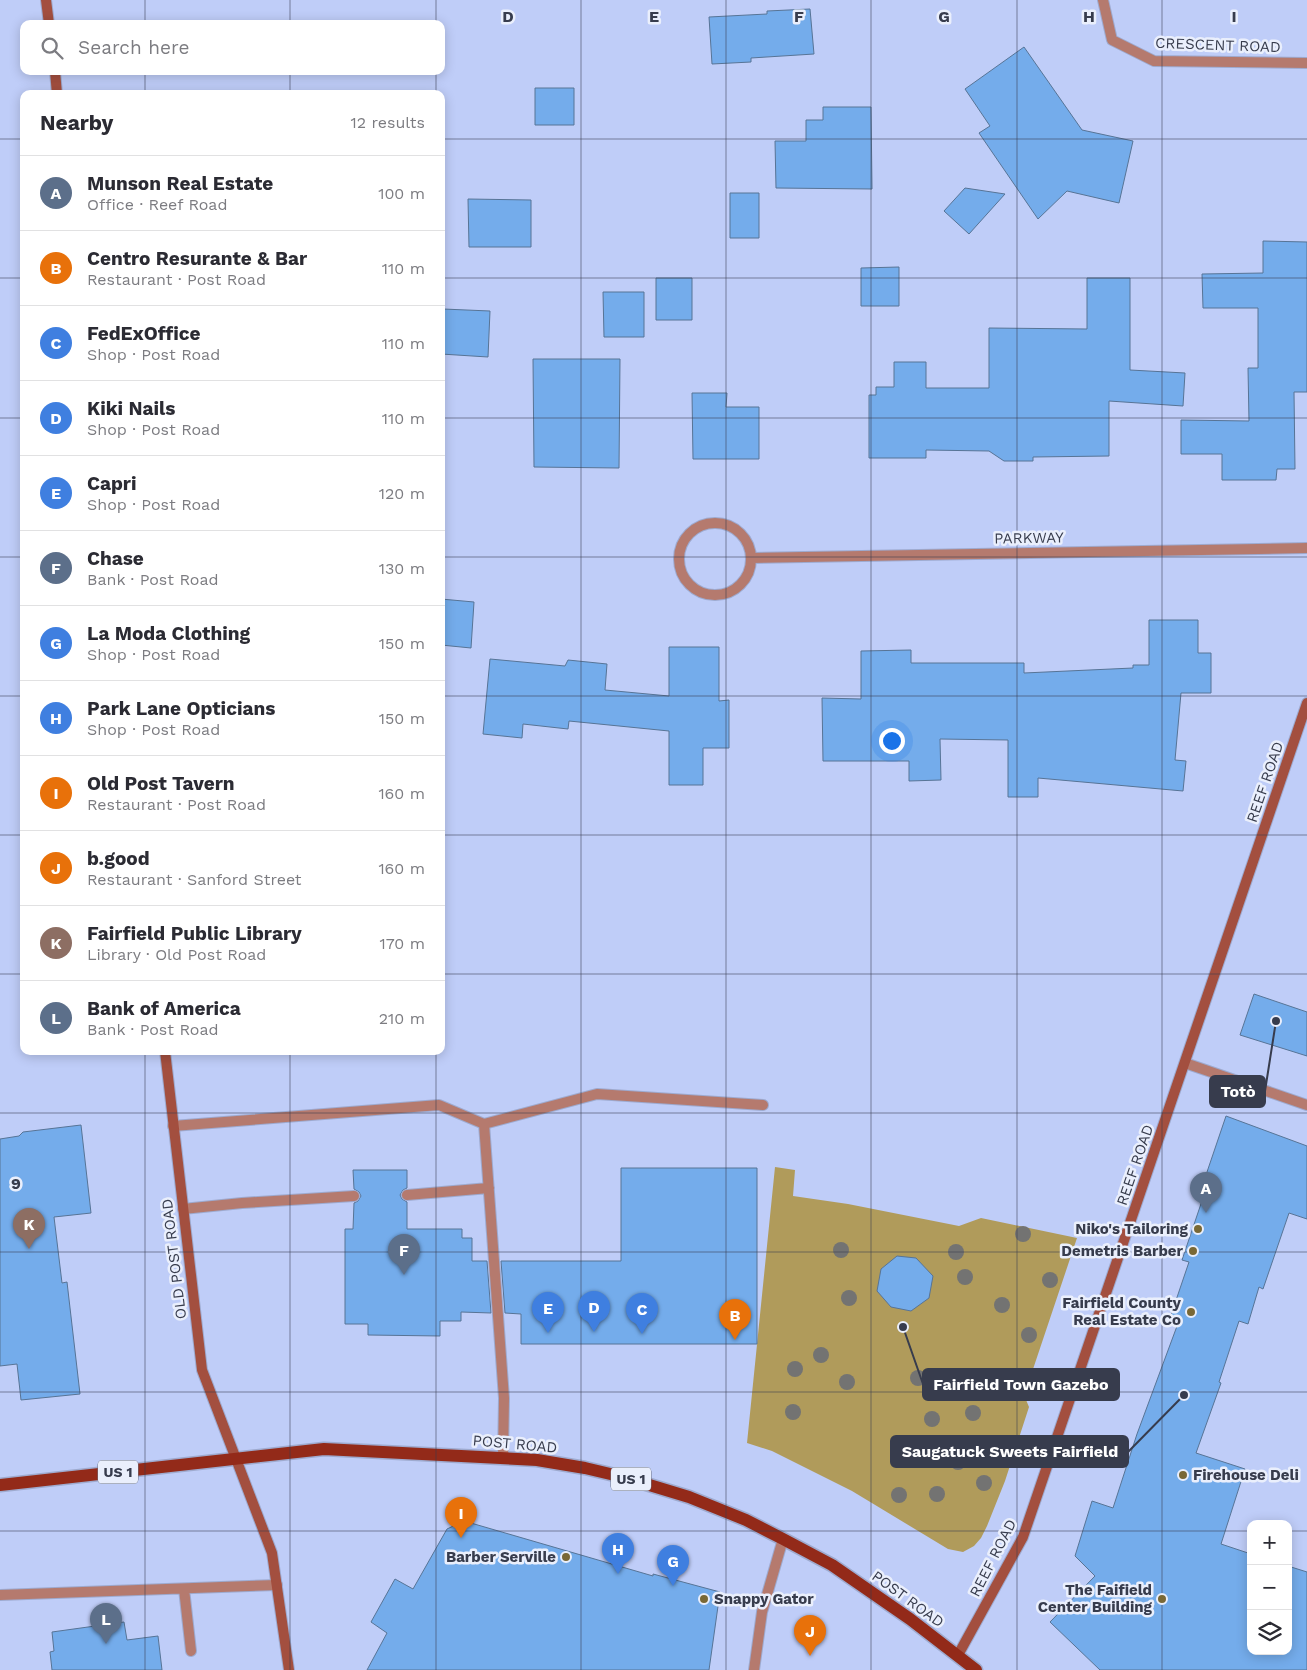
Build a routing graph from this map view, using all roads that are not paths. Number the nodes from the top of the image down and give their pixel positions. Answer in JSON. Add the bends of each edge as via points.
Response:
{"nodes":[{"id":1,"x":46,"y":0,"type":"edge"},
{"id":2,"x":1103,"y":0,"type":"edge"},
{"id":3,"x":48,"y":20,"type":"edge"},
{"id":4,"x":1307,"y":63,"type":"edge"},
{"id":5,"x":55,"y":75,"type":"edge"},
{"id":6,"x":57,"y":90,"type":"edge"},
{"id":7,"x":1307,"y":548,"type":"edge"},
{"id":8,"x":752,"y":558,"type":"junction"},
{"id":9,"x":1307,"y":703,"type":"edge"},
{"id":10,"x":165,"y":1055,"type":"edge"},
{"id":11,"x":1186,"y":1063,"type":"junction"},
{"id":12,"x":763,"y":1104,"type":"dead end"},
{"id":13,"x":1307,"y":1105,"type":"edge"},
{"id":14,"x":484,"y":1124,"type":"junction"},
{"id":15,"x":174,"y":1126,"type":"junction"},
{"id":16,"x":489,"y":1188,"type":"junction"},
{"id":17,"x":407,"y":1195,"type":"dead end"},
{"id":18,"x":354,"y":1196,"type":"dead end"},
{"id":19,"x":183,"y":1209,"type":"junction"},
{"id":20,"x":236,"y":1458,"type":"junction"},
{"id":21,"x":503,"y":1459,"type":"junction"},
{"id":22,"x":0,"y":1485,"type":"edge"},
{"id":23,"x":783,"y":1539,"type":"junction"},
{"id":24,"x":277,"y":1585,"type":"junction"},
{"id":25,"x":184,"y":1589,"type":"junction"},
{"id":26,"x":0,"y":1595,"type":"edge"},
{"id":27,"x":191,"y":1651,"type":"dead end"},
{"id":28,"x":958,"y":1655,"type":"junction"},
{"id":29,"x":289,"y":1670,"type":"edge"},
{"id":30,"x":754,"y":1670,"type":"edge"},
{"id":31,"x":976,"y":1670,"type":"edge"}],
"edges":[{"from":1,"to":3,"type":"street"},
{"from":2,"to":4,"type":"street","name":"CRESCENT ROAD","via":[[1112,40],[1154,61]]},
{"from":5,"to":6,"type":"street"},
{"from":7,"to":8,"type":"street","name":"PARKWAY"},
{"from":8,"to":8,"type":"street","via":[[744,581],[724,594],[712,595],[690,585],[680,564],[680,551],[692,531],[701,525],[724,523],[739,532],[749,546]]},
{"from":9,"to":11,"type":"street","name":"REEF ROAD"},
{"from":10,"to":15,"type":"street","name":"OLD POST ROAD"},
{"from":11,"to":13,"type":"street"},
{"from":11,"to":28,"type":"street","name":"REEF ROAD","via":[[1023,1537]]},
{"from":12,"to":14,"type":"street","via":[[596,1094]]},
{"from":14,"to":15,"type":"street","via":[[439,1105]]},
{"from":14,"to":16,"type":"street"},
{"from":15,"to":19,"type":"street","name":"OLD POST ROAD"},
{"from":16,"to":17,"type":"street"},
{"from":16,"to":21,"type":"street","via":[[504,1398]]},
{"from":18,"to":19,"type":"street"},
{"from":19,"to":20,"type":"street","name":"OLD POST ROAD","via":[[202,1370]]},
{"from":20,"to":21,"type":"main road","name":"POST ROAD","number":"US 1","via":[[324,1449]]},
{"from":20,"to":22,"type":"main road","name":"POST ROAD","number":"US 1"},
{"from":20,"to":24,"type":"street","name":"OLD POST ROAD","via":[[272,1553]]},
{"from":21,"to":23,"type":"main road","name":"POST ROAD","number":"US 1","via":[[537,1460],[623,1477],[689,1497]]},
{"from":23,"to":28,"type":"main road","name":"POST ROAD","number":"US 1","via":[[832,1565]]},
{"from":23,"to":30,"type":"street","via":[[762,1612]]},
{"from":24,"to":25,"type":"street"},
{"from":24,"to":29,"type":"street","name":"OLD POST ROAD"},
{"from":25,"to":26,"type":"street"},
{"from":25,"to":27,"type":"street"},
{"from":28,"to":31,"type":"main road","name":"POST ROAD","number":"US 1"}]}
